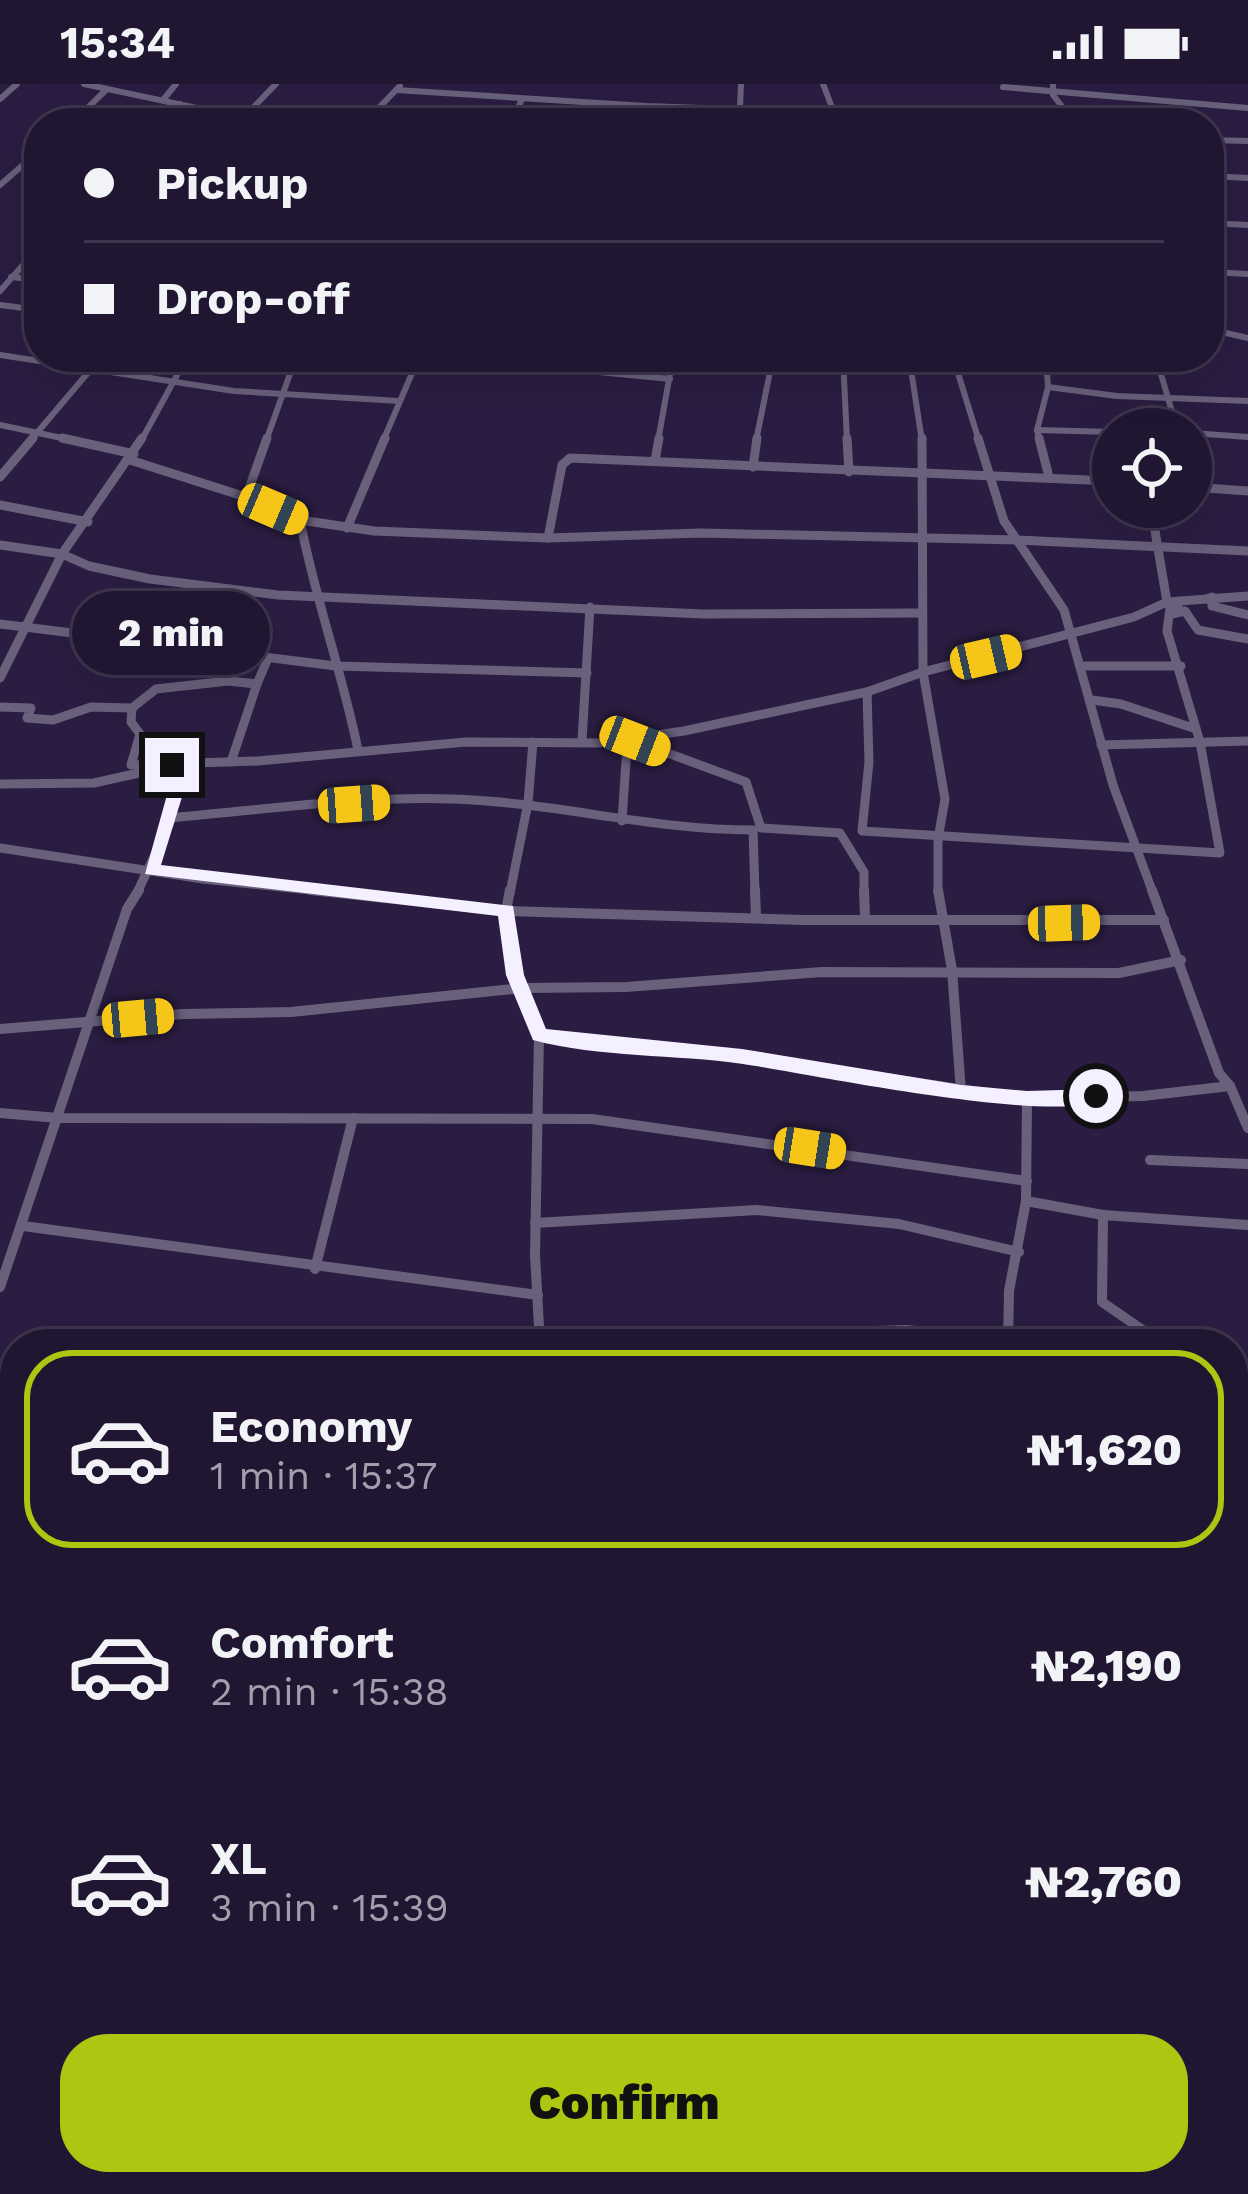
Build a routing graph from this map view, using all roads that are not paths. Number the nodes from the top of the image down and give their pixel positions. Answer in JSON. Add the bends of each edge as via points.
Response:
{"nodes":[{"id":1,"x":17,"y":84,"type":"edge"},
{"id":2,"x":84,"y":84,"type":"edge"},
{"id":3,"x":176,"y":84,"type":"edge"},
{"id":4,"x":276,"y":84,"type":"edge"},
{"id":5,"x":741,"y":84,"type":"edge"},
{"id":6,"x":399,"y":87,"type":"edge"},
{"id":7,"x":1003,"y":87,"type":"edge"},
{"id":8,"x":1053,"y":88,"type":"edge"},
{"id":9,"x":107,"y":89,"type":"junction"},
{"id":10,"x":0,"y":99,"type":"edge"},
{"id":11,"x":163,"y":100,"type":"junction"},
{"id":12,"x":521,"y":101,"type":"junction"},
{"id":13,"x":180,"y":104,"type":"junction"},
{"id":14,"x":87,"y":108,"type":"edge"},
{"id":15,"x":176,"y":108,"type":"edge"},
{"id":16,"x":200,"y":108,"type":"edge"},
{"id":17,"x":253,"y":108,"type":"edge"},
{"id":18,"x":518,"y":108,"type":"edge"},
{"id":19,"x":740,"y":108,"type":"joint"},
{"id":20,"x":1248,"y":108,"type":"edge"},
{"id":21,"x":24,"y":164,"type":"edge"},
{"id":22,"x":0,"y":185,"type":"edge"},
{"id":23,"x":24,"y":263,"type":"edge"},
{"id":24,"x":11,"y":277,"type":"junction"},
{"id":25,"x":24,"y":278,"type":"edge"},
{"id":26,"x":0,"y":291,"type":"edge"},
{"id":27,"x":89,"y":372,"type":"edge"},
{"id":28,"x":115,"y":372,"type":"edge"},
{"id":29,"x":177,"y":372,"type":"edge"},
{"id":30,"x":290,"y":372,"type":"edge"},
{"id":31,"x":412,"y":372,"type":"edge"},
{"id":32,"x":598,"y":372,"type":"edge"},
{"id":33,"x":671,"y":372,"type":"edge"},
{"id":34,"x":769,"y":372,"type":"edge"},
{"id":35,"x":844,"y":372,"type":"edge"},
{"id":36,"x":912,"y":372,"type":"edge"},
{"id":37,"x":958,"y":372,"type":"edge"},
{"id":38,"x":1047,"y":372,"type":"edge"},
{"id":39,"x":1159,"y":372,"type":"edge"},
{"id":40,"x":670,"y":379,"type":"junction"},
{"id":41,"x":171,"y":382,"type":"junction"},
{"id":42,"x":1048,"y":387,"type":"junction"},
{"id":43,"x":282,"y":393,"type":"junction"},
{"id":44,"x":1165,"y":397,"type":"junction"},
{"id":45,"x":399,"y":401,"type":"junction"},
{"id":46,"x":1248,"y":401,"type":"edge"},
{"id":47,"x":1169,"y":408,"type":"edge"},
{"id":48,"x":0,"y":425,"type":"edge"},
{"id":49,"x":1036,"y":430,"type":"junction"},
{"id":50,"x":1092,"y":431,"type":"edge"},
{"id":51,"x":40,"y":432,"type":"junction"},
{"id":52,"x":1212,"y":435,"type":"edge"},
{"id":53,"x":1248,"y":436,"type":"edge"},
{"id":54,"x":132,"y":457,"type":"junction"},
{"id":55,"x":655,"y":461,"type":"junction"},
{"id":56,"x":753,"y":467,"type":"junction"},
{"id":57,"x":849,"y":472,"type":"junction"},
{"id":58,"x":920,"y":474,"type":"junction"},
{"id":59,"x":0,"y":477,"type":"edge"},
{"id":60,"x":1049,"y":477,"type":"junction"},
{"id":61,"x":993,"y":478,"type":"junction"},
{"id":62,"x":1092,"y":480,"type":"edge"},
{"id":63,"x":1212,"y":488,"type":"edge"},
{"id":64,"x":1248,"y":491,"type":"edge"},
{"id":65,"x":246,"y":497,"type":"junction"},
{"id":66,"x":0,"y":505,"type":"edge"},
{"id":67,"x":300,"y":520,"type":"junction"},
{"id":68,"x":88,"y":522,"type":"junction"},
{"id":69,"x":347,"y":528,"type":"junction"},
{"id":70,"x":1154,"y":528,"type":"edge"},
{"id":71,"x":548,"y":538,"type":"junction"},
{"id":72,"x":919,"y":538,"type":"junction"},
{"id":73,"x":1017,"y":540,"type":"junction"},
{"id":74,"x":1157,"y":544,"type":"junction"},
{"id":75,"x":0,"y":545,"type":"edge"},
{"id":76,"x":1248,"y":551,"type":"edge"},
{"id":77,"x":62,"y":554,"type":"junction"},
{"id":78,"x":314,"y":596,"type":"junction"},
{"id":79,"x":1248,"y":596,"type":"edge"},
{"id":80,"x":1212,"y":597,"type":"junction"},
{"id":81,"x":1167,"y":602,"type":"junction"},
{"id":82,"x":590,"y":607,"type":"junction"},
{"id":83,"x":921,"y":613,"type":"junction"},
{"id":84,"x":1248,"y":614,"type":"edge"},
{"id":85,"x":1167,"y":615,"type":"junction"},
{"id":86,"x":0,"y":624,"type":"edge"},
{"id":87,"x":22,"y":626,"type":"junction"},
{"id":88,"x":1069,"y":635,"type":"junction"},
{"id":89,"x":1248,"y":639,"type":"edge"},
{"id":90,"x":268,"y":658,"type":"junction"},
{"id":91,"x":336,"y":666,"type":"junction"},
{"id":92,"x":1080,"y":666,"type":"junction"},
{"id":93,"x":1181,"y":666,"type":"junction"},
{"id":94,"x":922,"y":672,"type":"junction"},
{"id":95,"x":587,"y":674,"type":"junction"},
{"id":96,"x":0,"y":678,"type":"edge"},
{"id":97,"x":257,"y":684,"type":"junction"},
{"id":98,"x":867,"y":692,"type":"junction"},
{"id":99,"x":1091,"y":700,"type":"junction"},
{"id":100,"x":0,"y":706,"type":"edge"},
{"id":101,"x":132,"y":708,"type":"junction"},
{"id":102,"x":1196,"y":729,"type":"junction"},
{"id":103,"x":582,"y":740,"type":"junction"},
{"id":104,"x":533,"y":742,"type":"junction"},
{"id":105,"x":1200,"y":742,"type":"junction"},
{"id":106,"x":1248,"y":742,"type":"edge"},
{"id":107,"x":598,"y":743,"type":"junction"},
{"id":108,"x":1101,"y":745,"type":"junction"},
{"id":109,"x":627,"y":746,"type":"junction"},
{"id":110,"x":358,"y":750,"type":"junction"},
{"id":111,"x":231,"y":762,"type":"junction"},
{"id":112,"x":172,"y":765,"type":"junction"},
{"id":113,"x":0,"y":784,"type":"edge"},
{"id":114,"x":524,"y":808,"type":"junction"},
{"id":115,"x":168,"y":818,"type":"junction"},
{"id":116,"x":622,"y":821,"type":"junction"},
{"id":117,"x":753,"y":830,"type":"junction"},
{"id":118,"x":840,"y":833,"type":"junction"},
{"id":119,"x":938,"y":839,"type":"junction"},
{"id":120,"x":0,"y":848,"type":"edge"},
{"id":121,"x":1137,"y":850,"type":"junction"},
{"id":122,"x":151,"y":869,"type":"junction"},
{"id":123,"x":506,"y":910,"type":"junction"},
{"id":124,"x":756,"y":917,"type":"junction"},
{"id":125,"x":865,"y":917,"type":"junction"},
{"id":126,"x":1163,"y":920,"type":"junction"},
{"id":127,"x":941,"y":921,"type":"junction"},
{"id":128,"x":1181,"y":960,"type":"junction"},
{"id":129,"x":952,"y":970,"type":"junction"},
{"id":130,"x":524,"y":988,"type":"junction"},
{"id":131,"x":90,"y":1020,"type":"junction"},
{"id":132,"x":0,"y":1029,"type":"edge"},
{"id":133,"x":539,"y":1035,"type":"junction"},
{"id":134,"x":1230,"y":1087,"type":"junction"},
{"id":135,"x":961,"y":1092,"type":"junction"},
{"id":136,"x":1027,"y":1099,"type":"junction"},
{"id":137,"x":0,"y":1113,"type":"edge"},
{"id":138,"x":58,"y":1118,"type":"junction"},
{"id":139,"x":352,"y":1118,"type":"junction"},
{"id":140,"x":537,"y":1118,"type":"junction"},
{"id":141,"x":1248,"y":1128,"type":"edge"},
{"id":142,"x":1150,"y":1160,"type":"dead end"},
{"id":143,"x":1248,"y":1164,"type":"edge"},
{"id":144,"x":1027,"y":1181,"type":"junction"},
{"id":145,"x":1026,"y":1201,"type":"junction"},
{"id":146,"x":1103,"y":1215,"type":"junction"},
{"id":147,"x":535,"y":1223,"type":"junction"},
{"id":148,"x":1248,"y":1225,"type":"edge"},
{"id":149,"x":23,"y":1226,"type":"junction"},
{"id":150,"x":1019,"y":1252,"type":"junction"},
{"id":151,"x":315,"y":1269,"type":"junction"},
{"id":152,"x":0,"y":1287,"type":"edge"},
{"id":153,"x":538,"y":1295,"type":"junction"},
{"id":154,"x":539,"y":1329,"type":"edge"},
{"id":155,"x":1008,"y":1329,"type":"edge"},
{"id":156,"x":1141,"y":1329,"type":"edge"}],
"edges":[{"from":1,"to":10,"type":"street"},
{"from":2,"to":9,"type":"street"},
{"from":3,"to":11,"type":"street"},
{"from":4,"to":17,"type":"street"},
{"from":5,"to":19,"type":"street"},
{"from":6,"to":12,"type":"street"},
{"from":7,"to":8,"type":"street"},
{"from":8,"to":20,"type":"street"},
{"from":9,"to":11,"type":"street"},
{"from":9,"to":14,"type":"street"},
{"from":11,"to":13,"type":"street"},
{"from":12,"to":18,"type":"street"},
{"from":12,"to":19,"type":"street"},
{"from":13,"to":15,"type":"street"},
{"from":13,"to":16,"type":"street"},
{"from":21,"to":22,"type":"street"},
{"from":23,"to":24,"type":"street"},
{"from":24,"to":25,"type":"street"},
{"from":24,"to":26,"type":"street"},
{"from":27,"to":51,"type":"street"},
{"from":28,"to":41,"type":"street"},
{"from":29,"to":41,"type":"street"},
{"from":30,"to":43,"type":"street"},
{"from":31,"to":45,"type":"street"},
{"from":32,"to":40,"type":"street"},
{"from":33,"to":40,"type":"street"},
{"from":34,"to":56,"type":"street"},
{"from":35,"to":57,"type":"street"},
{"from":36,"to":58,"type":"street"},
{"from":37,"to":61,"type":"street"},
{"from":38,"to":42,"type":"street"},
{"from":39,"to":44,"type":"street"},
{"from":40,"to":55,"type":"street"},
{"from":41,"to":43,"type":"street"},
{"from":41,"to":54,"type":"street"},
{"from":42,"to":44,"type":"street"},
{"from":42,"to":49,"type":"street"},
{"from":43,"to":45,"type":"street"},
{"from":43,"to":65,"type":"street"},
{"from":44,"to":46,"type":"street"},
{"from":44,"to":47,"type":"street"},
{"from":45,"to":69,"type":"street"},
{"from":48,"to":51,"type":"street"},
{"from":49,"to":50,"type":"street"},
{"from":49,"to":60,"type":"street"},
{"from":51,"to":54,"type":"street"},
{"from":51,"to":59,"type":"street"},
{"from":52,"to":53,"type":"street"},
{"from":54,"to":65,"type":"street"},
{"from":54,"to":68,"type":"street"},
{"from":55,"to":56,"type":"street"},
{"from":55,"to":71,"type":"street","via":[[565,460]]},
{"from":56,"to":57,"type":"street"},
{"from":57,"to":58,"type":"street"},
{"from":58,"to":61,"type":"street"},
{"from":58,"to":72,"type":"street"},
{"from":60,"to":61,"type":"street"},
{"from":60,"to":62,"type":"street"},
{"from":61,"to":73,"type":"street","via":[[994,498]]},
{"from":63,"to":64,"type":"street"},
{"from":65,"to":67,"type":"street"},
{"from":66,"to":68,"type":"street"},
{"from":67,"to":69,"type":"street"},
{"from":67,"to":78,"type":"street"},
{"from":68,"to":77,"type":"street"},
{"from":69,"to":71,"type":"street"},
{"from":70,"to":74,"type":"street"},
{"from":71,"to":72,"type":"street"},
{"from":72,"to":73,"type":"street"},
{"from":72,"to":83,"type":"street"},
{"from":73,"to":74,"type":"street"},
{"from":73,"to":88,"type":"street","via":[[1064,610]]},
{"from":74,"to":76,"type":"street"},
{"from":74,"to":81,"type":"street"},
{"from":75,"to":77,"type":"street"},
{"from":77,"to":78,"type":"street","via":[[150,579]]},
{"from":77,"to":87,"type":"street"},
{"from":78,"to":82,"type":"street"},
{"from":78,"to":91,"type":"street"},
{"from":79,"to":80,"type":"street"},
{"from":80,"to":81,"type":"street"},
{"from":80,"to":84,"type":"street","via":[[1212,606]]},
{"from":80,"to":85,"type":"street"},
{"from":81,"to":88,"type":"street"},
{"from":82,"to":83,"type":"street"},
{"from":82,"to":95,"type":"street"},
{"from":83,"to":94,"type":"street"},
{"from":85,"to":89,"type":"street","via":[[1185,611],[1198,630]]},
{"from":85,"to":93,"type":"street"},
{"from":86,"to":87,"type":"street"},
{"from":87,"to":90,"type":"street"},
{"from":87,"to":96,"type":"street"},
{"from":88,"to":92,"type":"street"},
{"from":88,"to":94,"type":"street"},
{"from":90,"to":91,"type":"street"},
{"from":90,"to":97,"type":"street"},
{"from":91,"to":95,"type":"street"},
{"from":91,"to":110,"type":"street"},
{"from":92,"to":93,"type":"street"},
{"from":92,"to":99,"type":"street"},
{"from":93,"to":102,"type":"street"},
{"from":94,"to":98,"type":"street"},
{"from":94,"to":119,"type":"street","via":[[945,799]]},
{"from":95,"to":103,"type":"street"},
{"from":97,"to":101,"type":"street","via":[[156,689]]},
{"from":97,"to":111,"type":"street"},
{"from":98,"to":107,"type":"street"},
{"from":98,"to":119,"type":"street","via":[[862,831]]},
{"from":99,"to":102,"type":"street"},
{"from":99,"to":108,"type":"street"},
{"from":100,"to":101,"type":"street","via":[[53,720],[91,706]]},
{"from":101,"to":112,"type":"street","via":[[130,722],[140,734],[131,765]]},
{"from":102,"to":105,"type":"street"},
{"from":103,"to":104,"type":"street"},
{"from":103,"to":107,"type":"street"},
{"from":104,"to":110,"type":"street"},
{"from":104,"to":114,"type":"street"},
{"from":105,"to":106,"type":"street"},
{"from":105,"to":108,"type":"street"},
{"from":105,"to":121,"type":"street","via":[[1220,854]]},
{"from":107,"to":109,"type":"street"},
{"from":108,"to":121,"type":"street"},
{"from":109,"to":116,"type":"street"},
{"from":109,"to":118,"type":"street","via":[[635,741],[746,782],[761,828]]},
{"from":110,"to":111,"type":"street"},
{"from":111,"to":112,"type":"street"},
{"from":112,"to":113,"type":"street","via":[[94,783]]},
{"from":112,"to":115,"type":"street","via":[[178,784]]},
{"from":114,"to":115,"type":"street","via":[[400,800]]},
{"from":114,"to":116,"type":"street"},
{"from":114,"to":123,"type":"street"},
{"from":115,"to":122,"type":"street"},
{"from":116,"to":117,"type":"street"},
{"from":117,"to":118,"type":"street"},
{"from":117,"to":124,"type":"street"},
{"from":118,"to":125,"type":"street","via":[[864,872]]},
{"from":119,"to":121,"type":"street"},
{"from":119,"to":127,"type":"street"},
{"from":120,"to":122,"type":"street"},
{"from":121,"to":126,"type":"street"},
{"from":122,"to":123,"type":"street"},
{"from":122,"to":131,"type":"street","via":[[127,909]]},
{"from":123,"to":124,"type":"street"},
{"from":123,"to":130,"type":"street"},
{"from":124,"to":125,"type":"street"},
{"from":125,"to":127,"type":"street"},
{"from":126,"to":127,"type":"street"},
{"from":126,"to":128,"type":"street"},
{"from":127,"to":129,"type":"street"},
{"from":128,"to":129,"type":"street","via":[[1119,974]]},
{"from":128,"to":134,"type":"street"},
{"from":129,"to":130,"type":"street"},
{"from":129,"to":135,"type":"street"},
{"from":130,"to":131,"type":"street","via":[[291,1012]]},
{"from":130,"to":133,"type":"street"},
{"from":131,"to":132,"type":"street"},
{"from":131,"to":138,"type":"street"},
{"from":133,"to":135,"type":"street"},
{"from":133,"to":140,"type":"street"},
{"from":134,"to":136,"type":"street"},
{"from":134,"to":141,"type":"street"},
{"from":135,"to":136,"type":"street"},
{"from":136,"to":144,"type":"street"},
{"from":137,"to":138,"type":"street"},
{"from":138,"to":139,"type":"street"},
{"from":138,"to":149,"type":"street"},
{"from":139,"to":140,"type":"street"},
{"from":139,"to":151,"type":"street"},
{"from":140,"to":144,"type":"street","via":[[636,1121]]},
{"from":140,"to":147,"type":"street"},
{"from":142,"to":143,"type":"street"},
{"from":144,"to":145,"type":"street"},
{"from":145,"to":146,"type":"street"},
{"from":145,"to":150,"type":"street"},
{"from":146,"to":148,"type":"street"},
{"from":146,"to":156,"type":"street","via":[[1102,1302]]},
{"from":147,"to":150,"type":"street","via":[[757,1210],[899,1224]]},
{"from":147,"to":153,"type":"street"},
{"from":149,"to":151,"type":"street"},
{"from":149,"to":152,"type":"street"},
{"from":150,"to":155,"type":"street"},
{"from":151,"to":153,"type":"street"},
{"from":153,"to":154,"type":"street"}]}
